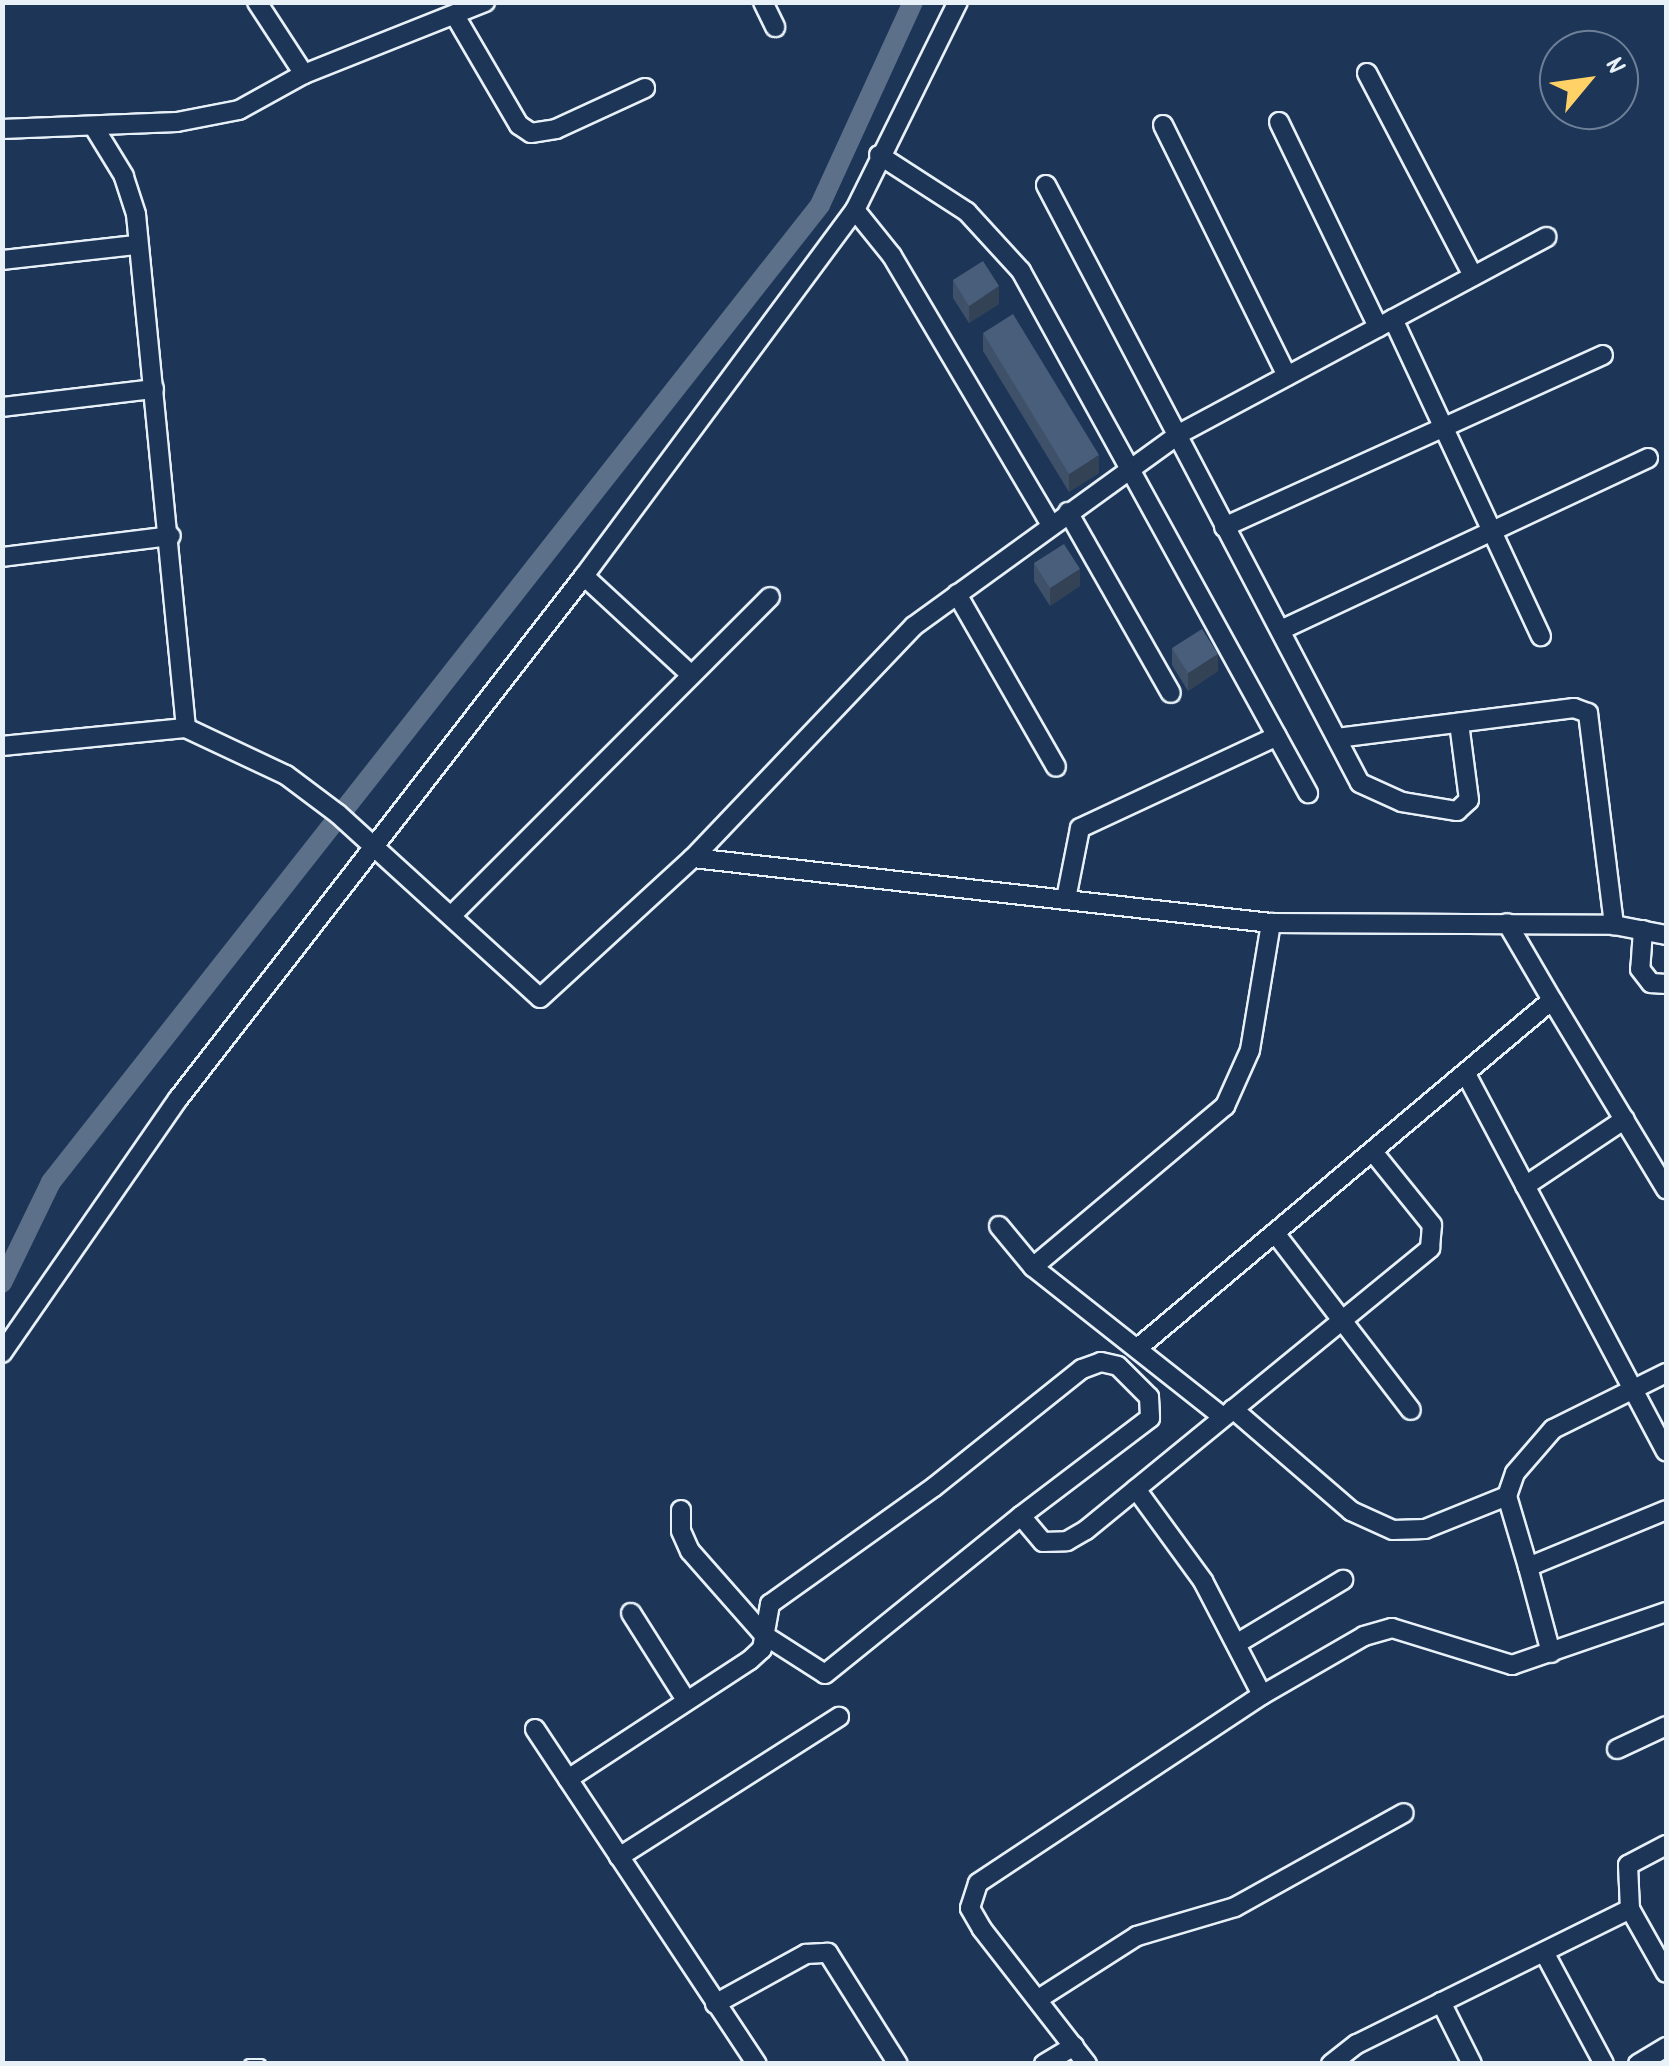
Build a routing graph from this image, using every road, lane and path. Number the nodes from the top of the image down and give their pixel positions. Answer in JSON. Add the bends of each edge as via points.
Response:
{"nodes":[{"id":1,"x":257,"y":2,"type":"edge"},
{"id":2,"x":763,"y":2,"type":"edge"},
{"id":3,"x":958,"y":2,"type":"edge"},
{"id":4,"x":470,"y":8,"type":"edge"},
{"id":5,"x":776,"y":27,"type":"dead end"},
{"id":6,"x":1367,"y":73,"type":"dead end"},
{"id":7,"x":304,"y":74,"type":"junction"},
{"id":8,"x":645,"y":88,"type":"dead end"},
{"id":9,"x":1279,"y":122,"type":"dead end"},
{"id":10,"x":1164,"y":125,"type":"dead end"},
{"id":11,"x":94,"y":128,"type":"junction"},
{"id":12,"x":2,"y":129,"type":"edge"},
{"id":13,"x":880,"y":155,"type":"junction"},
{"id":14,"x":1046,"y":185,"type":"dead end"},
{"id":15,"x":856,"y":210,"type":"junction"},
{"id":16,"x":1547,"y":237,"type":"dead end"},
{"id":17,"x":135,"y":245,"type":"junction"},
{"id":18,"x":2,"y":260,"type":"edge"},
{"id":19,"x":1473,"y":276,"type":"junction"},
{"id":20,"x":1385,"y":323,"type":"junction"},
{"id":21,"x":1603,"y":355,"type":"dead end"},
{"id":22,"x":1287,"y":376,"type":"junction"},
{"id":23,"x":154,"y":389,"type":"junction"},
{"id":24,"x":2,"y":407,"type":"edge"},
{"id":25,"x":1444,"y":430,"type":"junction"},
{"id":26,"x":1179,"y":434,"type":"junction"},
{"id":27,"x":1648,"y":458,"type":"dead end"},
{"id":28,"x":1131,"y":465,"type":"junction"},
{"id":29,"x":1068,"y":512,"type":"junction"},
{"id":30,"x":1051,"y":524,"type":"junction"},
{"id":31,"x":1224,"y":527,"type":"junction"},
{"id":32,"x":1491,"y":529,"type":"junction"},
{"id":33,"x":171,"y":536,"type":"junction"},
{"id":34,"x":2,"y":557,"type":"edge"},
{"id":35,"x":584,"y":576,"type":"junction"},
{"id":36,"x":958,"y":594,"type":"junction"},
{"id":37,"x":770,"y":597,"type":"dead end"},
{"id":38,"x":1283,"y":629,"type":"junction"},
{"id":39,"x":1541,"y":636,"type":"dead end"},
{"id":40,"x":688,"y":673,"type":"junction"},
{"id":41,"x":1172,"y":693,"type":"dead end"},
{"id":42,"x":1458,"y":722,"type":"junction"},
{"id":43,"x":186,"y":728,"type":"junction"},
{"id":44,"x":1277,"y":736,"type":"junction"},
{"id":45,"x":1337,"y":738,"type":"junction"},
{"id":46,"x":2,"y":746,"type":"edge"},
{"id":47,"x":1056,"y":767,"type":"dead end"},
{"id":48,"x":1308,"y":792,"type":"dead end"},
{"id":49,"x":372,"y":842,"type":"junction"},
{"id":50,"x":693,"y":858,"type":"junction"},
{"id":51,"x":1066,"y":899,"type":"junction"},
{"id":52,"x":451,"y":916,"type":"junction"},
{"id":53,"x":1271,"y":922,"type":"junction"},
{"id":54,"x":1507,"y":923,"type":"junction"},
{"id":55,"x":1614,"y":925,"type":"junction"},
{"id":56,"x":1643,"y":930,"type":"junction"},
{"id":57,"x":1666,"y":935,"type":"edge"},
{"id":58,"x":1666,"y":984,"type":"edge"},
{"id":59,"x":1552,"y":1000,"type":"junction"},
{"id":60,"x":1466,"y":1074,"type":"junction"},
{"id":61,"x":1625,"y":1119,"type":"junction"},
{"id":62,"x":1373,"y":1152,"type":"junction"},
{"id":63,"x":1525,"y":1186,"type":"junction"},
{"id":64,"x":1666,"y":1189,"type":"edge"},
{"id":65,"x":999,"y":1226,"type":"dead end"},
{"id":66,"x":1276,"y":1234,"type":"junction"},
{"id":67,"x":1033,"y":1267,"type":"junction"},
{"id":68,"x":1342,"y":1320,"type":"junction"},
{"id":69,"x":1139,"y":1347,"type":"junction"},
{"id":70,"x":2,"y":1353,"type":"edge"},
{"id":71,"x":1666,"y":1373,"type":"edge"},
{"id":72,"x":1632,"y":1387,"type":"junction"},
{"id":73,"x":1411,"y":1410,"type":"dead end"},
{"id":74,"x":1228,"y":1413,"type":"junction"},
{"id":75,"x":1666,"y":1451,"type":"edge"},
{"id":76,"x":1136,"y":1488,"type":"junction"},
{"id":77,"x":1507,"y":1496,"type":"junction"},
{"id":78,"x":682,"y":1510,"type":"dead end"},
{"id":79,"x":1666,"y":1510,"type":"edge"},
{"id":80,"x":1021,"y":1516,"type":"junction"},
{"id":81,"x":1528,"y":1567,"type":"junction"},
{"id":82,"x":1343,"y":1580,"type":"dead end"},
{"id":83,"x":1666,"y":1612,"type":"edge"},
{"id":84,"x":631,"y":1614,"type":"dead end"},
{"id":85,"x":764,"y":1634,"type":"junction"},
{"id":86,"x":1236,"y":1644,"type":"junction"},
{"id":87,"x":1551,"y":1653,"type":"junction"},
{"id":88,"x":1262,"y":1695,"type":"junction"},
{"id":89,"x":686,"y":1700,"type":"junction"},
{"id":90,"x":839,"y":1717,"type":"dead end"},
{"id":91,"x":1666,"y":1726,"type":"edge"},
{"id":92,"x":535,"y":1730,"type":"dead end"},
{"id":93,"x":1617,"y":1749,"type":"dead end"},
{"id":94,"x":568,"y":1779,"type":"junction"},
{"id":95,"x":1404,"y":1814,"type":"dead end"},
{"id":96,"x":1666,"y":1845,"type":"edge"},
{"id":97,"x":619,"y":1857,"type":"junction"},
{"id":98,"x":1630,"y":1909,"type":"junction"},
{"id":99,"x":1544,"y":1952,"type":"junction"},
{"id":100,"x":1666,"y":1970,"type":"edge"},
{"id":101,"x":1040,"y":1998,"type":"junction"},
{"id":102,"x":1442,"y":2002,"type":"junction"},
{"id":103,"x":715,"y":2004,"type":"junction"},
{"id":104,"x":1074,"y":2046,"type":"junction"},
{"id":105,"x":1666,"y":2047,"type":"edge"},
{"id":106,"x":249,"y":2064,"type":"edge"},
{"id":107,"x":260,"y":2064,"type":"edge"},
{"id":108,"x":757,"y":2064,"type":"edge"},
{"id":109,"x":898,"y":2064,"type":"edge"},
{"id":110,"x":1044,"y":2064,"type":"edge"},
{"id":111,"x":1087,"y":2064,"type":"edge"},
{"id":112,"x":1331,"y":2064,"type":"edge"},
{"id":113,"x":1472,"y":2064,"type":"edge"},
{"id":114,"x":1604,"y":2064,"type":"edge"},
{"id":115,"x":1638,"y":2064,"type":"edge"}],
"edges":[{"from":1,"to":7,"type":"street"},
{"from":2,"to":5,"type":"street"},
{"from":3,"to":13,"type":"street"},
{"from":4,"to":7,"type":"street"},
{"from":4,"to":8,"type":"street","via":[[520,126],[531,133],[556,129]]},
{"from":6,"to":19,"type":"street"},
{"from":7,"to":11,"type":"street","via":[[239,110]]},
{"from":9,"to":20,"type":"street"},
{"from":10,"to":22,"type":"street"},
{"from":11,"to":12,"type":"street"},
{"from":11,"to":17,"type":"street","via":[[132,193]]},
{"from":13,"to":15,"type":"street"},
{"from":13,"to":28,"type":"street","via":[[993,236],[1022,271]]},
{"from":14,"to":26,"type":"street"},
{"from":15,"to":30,"type":"street","via":[[892,256]]},
{"from":15,"to":35,"type":"street"},
{"from":16,"to":19,"type":"street"},
{"from":17,"to":18,"type":"street"},
{"from":17,"to":23,"type":"street"},
{"from":19,"to":20,"type":"street"},
{"from":20,"to":22,"type":"street"},
{"from":20,"to":25,"type":"street"},
{"from":21,"to":25,"type":"street"},
{"from":22,"to":26,"type":"street"},
{"from":23,"to":24,"type":"street"},
{"from":23,"to":33,"type":"street"},
{"from":25,"to":31,"type":"street"},
{"from":25,"to":32,"type":"street"},
{"from":26,"to":28,"type":"street"},
{"from":26,"to":31,"type":"street"},
{"from":27,"to":32,"type":"street"},
{"from":28,"to":29,"type":"street"},
{"from":28,"to":44,"type":"street"},
{"from":29,"to":30,"type":"street"},
{"from":29,"to":41,"type":"street"},
{"from":30,"to":36,"type":"street"},
{"from":31,"to":38,"type":"street"},
{"from":32,"to":38,"type":"street"},
{"from":32,"to":39,"type":"street"},
{"from":33,"to":34,"type":"street"},
{"from":33,"to":43,"type":"street"},
{"from":35,"to":40,"type":"street"},
{"from":35,"to":49,"type":"street"},
{"from":36,"to":47,"type":"street"},
{"from":36,"to":50,"type":"street","via":[[914,626]]},
{"from":37,"to":40,"type":"street"},
{"from":38,"to":45,"type":"street"},
{"from":40,"to":52,"type":"street"},
{"from":42,"to":45,"type":"street"},
{"from":42,"to":45,"type":"street","via":[[1469,800],[1458,811],[1402,802],[1360,783]]},
{"from":42,"to":55,"type":"street","via":[[1574,708],[1588,713]]},
{"from":43,"to":46,"type":"street"},
{"from":43,"to":49,"type":"street","via":[[286,775]]},
{"from":44,"to":48,"type":"street"},
{"from":44,"to":51,"type":"street","via":[[1080,828]]},
{"from":49,"to":52,"type":"street"},
{"from":49,"to":70,"type":"street","via":[[178,1100]]},
{"from":50,"to":51,"type":"street"},
{"from":50,"to":52,"type":"street","via":[[540,998]]},
{"from":51,"to":53,"type":"street"},
{"from":53,"to":54,"type":"street"},
{"from":53,"to":67,"type":"street","via":[[1250,1050],[1224,1106]]},
{"from":54,"to":55,"type":"street"},
{"from":54,"to":59,"type":"street"},
{"from":55,"to":56,"type":"street"},
{"from":56,"to":57,"type":"street"},
{"from":56,"to":58,"type":"street","via":[[1640,969],[1652,983]]},
{"from":59,"to":60,"type":"street"},
{"from":59,"to":61,"type":"street"},
{"from":60,"to":62,"type":"street"},
{"from":60,"to":63,"type":"street"},
{"from":61,"to":63,"type":"street"},
{"from":61,"to":64,"type":"street"},
{"from":62,"to":66,"type":"street"},
{"from":62,"to":68,"type":"street","via":[[1432,1225],[1435,1238]]},
{"from":63,"to":72,"type":"street"},
{"from":65,"to":67,"type":"street"},
{"from":66,"to":68,"type":"street"},
{"from":66,"to":69,"type":"street"},
{"from":67,"to":69,"type":"street"},
{"from":68,"to":73,"type":"street"},
{"from":68,"to":74,"type":"street"},
{"from":69,"to":74,"type":"street"},
{"from":71,"to":72,"type":"street"},
{"from":72,"to":75,"type":"street"},
{"from":72,"to":77,"type":"street","via":[[1553,1429],[1515,1473]]},
{"from":74,"to":76,"type":"street"},
{"from":74,"to":77,"type":"street","via":[[1351,1511],[1393,1530],[1425,1529]]},
{"from":76,"to":80,"type":"street","via":[[1086,1530],[1056,1544],[1043,1542]]},
{"from":76,"to":86,"type":"street","via":[[1203,1581]]},
{"from":77,"to":81,"type":"street"},
{"from":78,"to":85,"type":"street","via":[[681,1532],[690,1550]]},
{"from":79,"to":81,"type":"street"},
{"from":80,"to":85,"type":"street","via":[[824,1674]]},
{"from":80,"to":85,"type":"street","via":[[1150,1418],[1149,1396],[1118,1366],[1082,1368],[934,1487],[770,1604]]},
{"from":81,"to":87,"type":"street"},
{"from":82,"to":86,"type":"street"},
{"from":83,"to":87,"type":"street"},
{"from":84,"to":89,"type":"street"},
{"from":85,"to":89,"type":"street","via":[[750,1660]]},
{"from":86,"to":88,"type":"street"},
{"from":87,"to":88,"type":"street","via":[[1512,1665],[1392,1628],[1364,1636]]},
{"from":88,"to":101,"type":"street","via":[[973,1887],[970,1908],[982,1929]]},
{"from":89,"to":94,"type":"street"},
{"from":90,"to":97,"type":"street"},
{"from":91,"to":93,"type":"street"},
{"from":92,"to":94,"type":"street"},
{"from":94,"to":97,"type":"street"},
{"from":95,"to":101,"type":"street","via":[[1235,1906],[1136,1936]]},
{"from":96,"to":98,"type":"street","via":[[1628,1865]]},
{"from":97,"to":103,"type":"street"},
{"from":98,"to":99,"type":"street"},
{"from":98,"to":100,"type":"street"},
{"from":99,"to":102,"type":"street"},
{"from":99,"to":114,"type":"street"},
{"from":101,"to":104,"type":"street"},
{"from":102,"to":112,"type":"street"},
{"from":102,"to":113,"type":"street"},
{"from":103,"to":108,"type":"street"},
{"from":103,"to":109,"type":"street","via":[[806,1954],[828,1952]]},
{"from":104,"to":110,"type":"street"},
{"from":104,"to":111,"type":"street"},
{"from":105,"to":115,"type":"street"},
{"from":106,"to":107,"type":"lane"}]}
